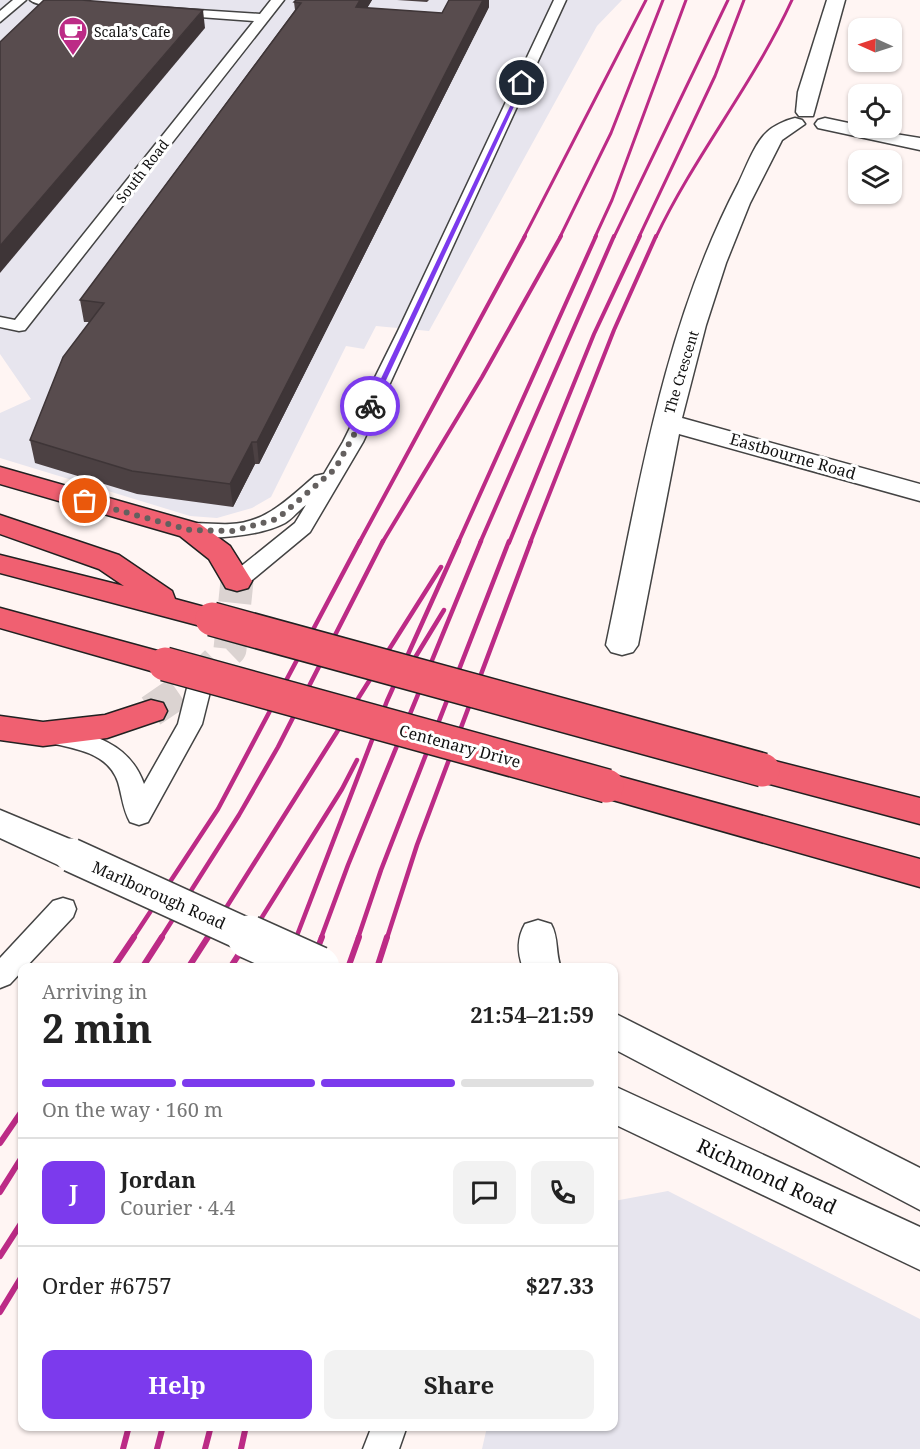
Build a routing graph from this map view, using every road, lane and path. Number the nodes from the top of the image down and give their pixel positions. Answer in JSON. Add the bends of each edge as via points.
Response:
{"nodes":[{"id":1,"x":20,"y":0,"type":"edge"},
{"id":2,"x":36,"y":0,"type":"edge"},
{"id":3,"x":278,"y":0,"type":"edge"},
{"id":4,"x":560,"y":0,"type":"edge"},
{"id":5,"x":836,"y":0,"type":"edge"},
{"id":6,"x":84,"y":4,"type":"edge"},
{"id":7,"x":155,"y":9,"type":"edge"},
{"id":8,"x":0,"y":18,"type":"edge"},
{"id":9,"x":263,"y":18,"type":"junction"},
{"id":10,"x":801,"y":118,"type":"junction"},
{"id":11,"x":920,"y":144,"type":"edge"},
{"id":12,"x":0,"y":322,"type":"edge"},
{"id":13,"x":666,"y":422,"type":"junction"},
{"id":14,"x":335,"y":469,"type":"junction"},
{"id":15,"x":0,"y":475,"type":"edge"},
{"id":16,"x":920,"y":493,"type":"edge"},
{"id":17,"x":0,"y":524,"type":"edge"},
{"id":18,"x":190,"y":530,"type":"junction"},
{"id":19,"x":0,"y":564,"type":"edge"},
{"id":20,"x":237,"y":581,"type":"joint"},
{"id":21,"x":176,"y":609,"type":"junction"},
{"id":22,"x":0,"y":618,"type":"edge"},
{"id":23,"x":622,"y":645,"type":"dead end"},
{"id":24,"x":202,"y":676,"type":"dead end"},
{"id":25,"x":152,"y":711,"type":"tunnel mouth"},
{"id":26,"x":0,"y":728,"type":"edge"},
{"id":27,"x":43,"y":734,"type":"junction"},
{"id":28,"x":920,"y":811,"type":"edge"},
{"id":29,"x":0,"y":823,"type":"edge"},
{"id":30,"x":920,"y":873,"type":"edge"},
{"id":31,"x":63,"y":909,"type":"dead end"},
{"id":32,"x":307,"y":963,"type":"edge"},
{"id":33,"x":0,"y":976,"type":"edge"},
{"id":34,"x":618,"y":1032,"type":"edge"},
{"id":35,"x":618,"y":1106,"type":"edge"},
{"id":36,"x":920,"y":1190,"type":"edge"},
{"id":37,"x":920,"y":1249,"type":"edge"},
{"id":38,"x":388,"y":1431,"type":"edge"},
{"id":39,"x":381,"y":1449,"type":"edge"}],
"edges":[{"from":1,"to":8,"type":"lane"},
{"from":2,"to":6,"type":"lane"},
{"from":3,"to":9,"type":"lane","name":"South Road"},
{"from":4,"to":14,"type":"lane","via":[[407,331],[353,442]]},
{"from":5,"to":10,"type":"street"},
{"from":7,"to":9,"type":"lane"},
{"from":9,"to":12,"type":"lane","name":"South Road","via":[[19,326]]},
{"from":10,"to":11,"type":"street","via":[[824,117],[825,124]]},
{"from":10,"to":13,"type":"street","name":"The Crescent","via":[[774,136],[726,227]]},
{"from":13,"to":16,"type":"street","name":"Eastbourne Road"},
{"from":13,"to":23,"type":"street","name":"The Crescent"},
{"from":14,"to":18,"type":"lane","via":[[277,519],[233,531]]},
{"from":14,"to":20,"type":"lane","via":[[303,527]]},
{"from":15,"to":18,"type":"highway"},
{"from":17,"to":21,"type":"highway","via":[[109,562]]},
{"from":18,"to":20,"type":"highway","via":[[220,553]]},
{"from":19,"to":21,"type":"highway"},
{"from":21,"to":28,"type":"highway","bridge":true},
{"from":22,"to":30,"type":"highway","name":"Centenary Drive","bridge":true},
{"from":24,"to":27,"type":"lane","via":[[190,724],[139,815],[134,787],[117,757],[90,742]]},
{"from":25,"to":27,"type":"highway","via":[[107,726]]},
{"from":26,"to":27,"type":"highway"},
{"from":29,"to":32,"type":"street","name":"Marlborough Road","bridge":true},
{"from":31,"to":33,"type":"lane"},
{"from":34,"to":36,"type":"street"},
{"from":35,"to":37,"type":"street","name":"Richmond Road"},
{"from":38,"to":39,"type":"lane"}]}
